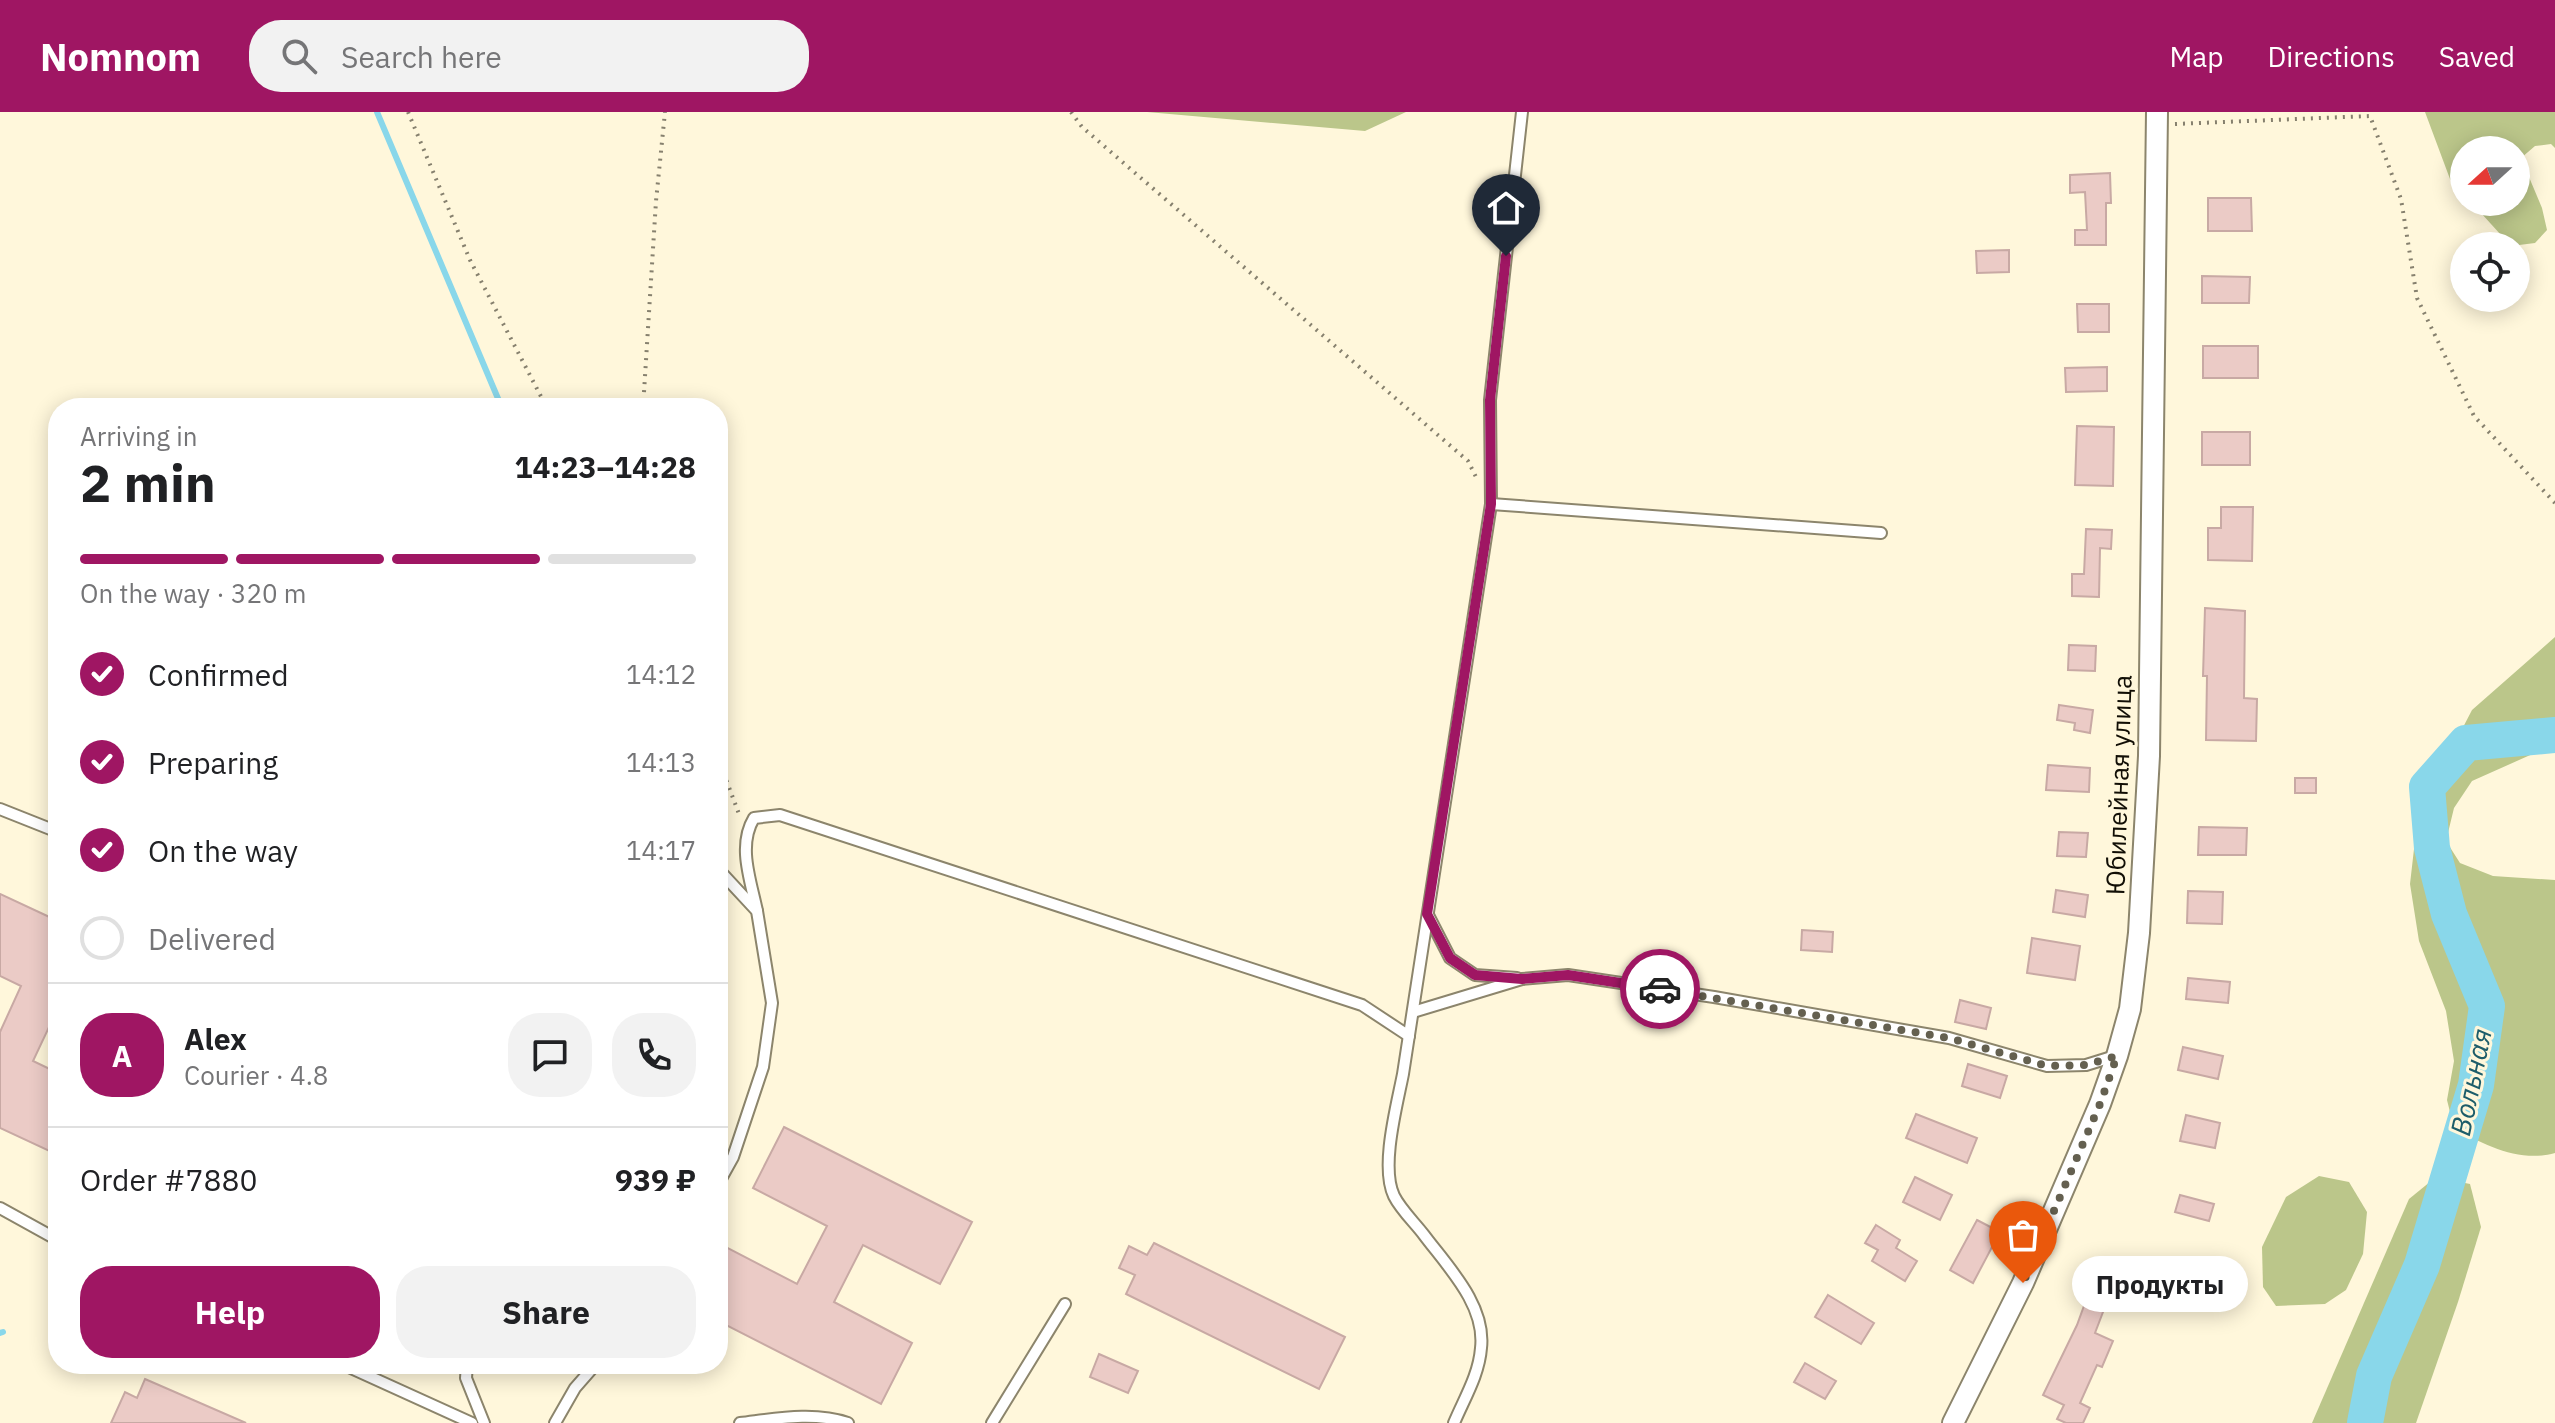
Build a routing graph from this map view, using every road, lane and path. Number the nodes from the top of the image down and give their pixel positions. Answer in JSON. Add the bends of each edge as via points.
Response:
{"nodes":[{"id":1,"x":408,"y":112,"type":"edge"},
{"id":2,"x":665,"y":112,"type":"edge"},
{"id":3,"x":1071,"y":112,"type":"edge"},
{"id":4,"x":1522,"y":112,"type":"edge"},
{"id":5,"x":2157,"y":118,"type":"edge"},
{"id":6,"x":542,"y":398,"type":"edge"},
{"id":7,"x":644,"y":398,"type":"edge"},
{"id":8,"x":2555,"y":503,"type":"edge"},
{"id":9,"x":1491,"y":504,"type":"junction"},
{"id":10,"x":1881,"y":533,"type":"dead end"},
{"id":11,"x":728,"y":785,"type":"edge"},
{"id":12,"x":0,"y":809,"type":"edge"},
{"id":13,"x":48,"y":828,"type":"edge"},
{"id":14,"x":745,"y":832,"type":"junction"},
{"id":15,"x":728,"y":880,"type":"edge"},
{"id":16,"x":757,"y":911,"type":"junction"},
{"id":17,"x":1427,"y":914,"type":"junction"},
{"id":18,"x":1522,"y":979,"type":"junction"},
{"id":19,"x":1413,"y":1012,"type":"junction"},
{"id":20,"x":1409,"y":1036,"type":"junction"},
{"id":21,"x":2117,"y":1056,"type":"junction"},
{"id":22,"x":728,"y":1166,"type":"edge"},
{"id":23,"x":0,"y":1208,"type":"edge"},
{"id":24,"x":48,"y":1234,"type":"edge"},
{"id":25,"x":1065,"y":1304,"type":"dead end"},
{"id":26,"x":364,"y":1374,"type":"edge"},
{"id":27,"x":466,"y":1374,"type":"edge"},
{"id":28,"x":587,"y":1374,"type":"edge"},
{"id":29,"x":472,"y":1423,"type":"edge"},
{"id":30,"x":484,"y":1423,"type":"edge"},
{"id":31,"x":555,"y":1423,"type":"edge"},
{"id":32,"x":740,"y":1423,"type":"edge"},
{"id":33,"x":848,"y":1423,"type":"edge"},
{"id":34,"x":992,"y":1423,"type":"edge"},
{"id":35,"x":1454,"y":1423,"type":"edge"},
{"id":36,"x":1953,"y":1423,"type":"edge"}],
"edges":[{"from":1,"to":6,"type":"path","via":[[470,260]]},
{"from":2,"to":7,"type":"path"},
{"from":3,"to":9,"type":"path","via":[[1082,127],[1468,461]]},
{"from":4,"to":9,"type":"lane","via":[[1490,400]]},
{"from":5,"to":8,"type":"path","via":[[2370,116],[2401,199],[2417,298],[2474,416]]},
{"from":5,"to":21,"type":"street","name":"Юбилейная улица","via":[[2149,756],[2139,933],[2130,1009]]},
{"from":9,"to":10,"type":"lane"},
{"from":9,"to":17,"type":"lane"},
{"from":11,"to":14,"type":"path"},
{"from":12,"to":13,"type":"lane"},
{"from":14,"to":16,"type":"lane"},
{"from":14,"to":20,"type":"lane","via":[[754,818],[780,815],[1362,1005]]},
{"from":15,"to":16,"type":"lane"},
{"from":16,"to":22,"type":"lane","via":[[772,1003],[763,1067]]},
{"from":17,"to":18,"type":"lane","via":[[1450,958],[1475,975]]},
{"from":17,"to":19,"type":"lane"},
{"from":18,"to":19,"type":"lane"},
{"from":18,"to":21,"type":"lane","via":[[1568,975],[1729,999],[1949,1038],[2047,1066],[2086,1065]]},
{"from":19,"to":20,"type":"lane"},
{"from":20,"to":35,"type":"lane","via":[[1391,1133],[1393,1195],[1466,1290],[1482,1346]]},
{"from":21,"to":36,"type":"street","name":"Юбилейная улица","via":[[2023,1283]]},
{"from":23,"to":24,"type":"lane"},
{"from":25,"to":34,"type":"lane"},
{"from":26,"to":29,"type":"lane"},
{"from":27,"to":30,"type":"lane"},
{"from":28,"to":31,"type":"lane"},
{"from":32,"to":33,"type":"lane","via":[[789,1417]]}]}
